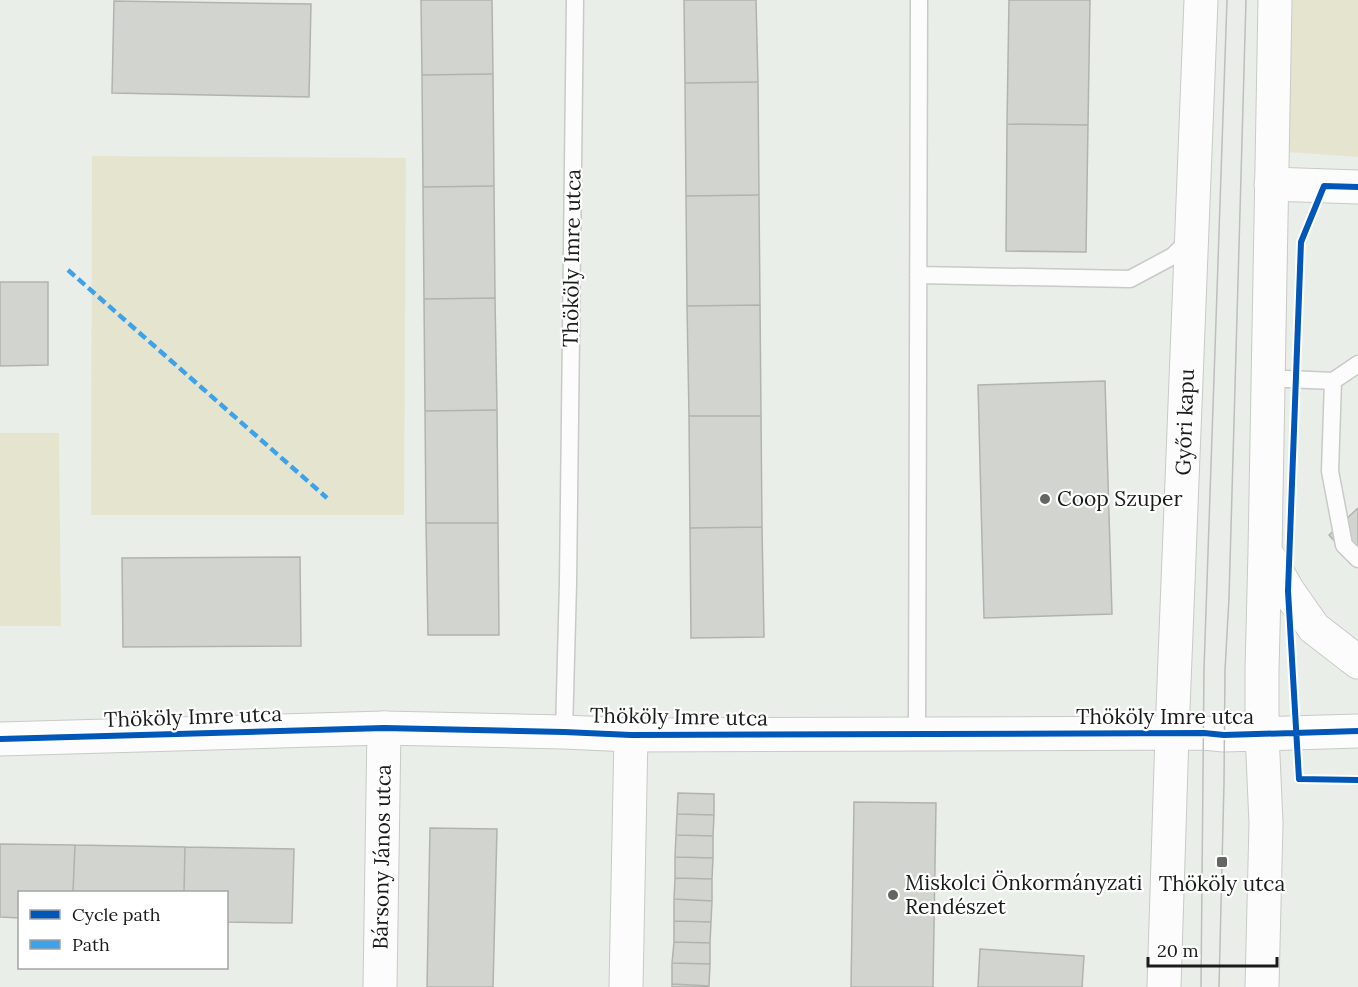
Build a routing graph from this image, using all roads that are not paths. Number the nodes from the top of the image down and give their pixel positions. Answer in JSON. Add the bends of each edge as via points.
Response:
{"nodes":[{"id":1,"x":575,"y":0,"type":"edge"},
{"id":2,"x":919,"y":0,"type":"edge"},
{"id":3,"x":1201,"y":0,"type":"edge"},
{"id":4,"x":1275,"y":0,"type":"edge"},
{"id":5,"x":1271,"y":184,"type":"junction"},
{"id":6,"x":1358,"y":187,"type":"edge"},
{"id":7,"x":1192,"y":236,"type":"junction"},
{"id":8,"x":918,"y":275,"type":"junction"},
{"id":9,"x":1358,"y":364,"type":"edge"},
{"id":10,"x":1267,"y":378,"type":"junction"},
{"id":11,"x":1333,"y":381,"type":"junction"},
{"id":12,"x":1265,"y":551,"type":"junction"},
{"id":13,"x":1358,"y":559,"type":"edge"},
{"id":14,"x":1358,"y":662,"type":"edge"},
{"id":15,"x":384,"y":728,"type":"junction"},
{"id":16,"x":1358,"y":730,"type":"edge"},
{"id":17,"x":564,"y":732,"type":"junction"},
{"id":18,"x":1262,"y":733,"type":"junction"},
{"id":19,"x":917,"y":734,"type":"junction"},
{"id":20,"x":1172,"y":734,"type":"junction"},
{"id":21,"x":631,"y":735,"type":"junction"},
{"id":22,"x":0,"y":739,"type":"edge"},
{"id":23,"x":380,"y":987,"type":"edge"},
{"id":24,"x":626,"y":987,"type":"edge"},
{"id":25,"x":1164,"y":987,"type":"edge"},
{"id":26,"x":1262,"y":987,"type":"edge"}],
"edges":[{"from":1,"to":17,"type":"lane","name":"Thököly Imre utca"},
{"from":2,"to":8,"type":"lane"},
{"from":3,"to":7,"type":"street","name":"Győri kapu"},
{"from":4,"to":5,"type":"street"},
{"from":5,"to":6,"type":"street"},
{"from":5,"to":10,"type":"street"},
{"from":7,"to":8,"type":"lane","via":[[1173,256],[1130,279]]},
{"from":7,"to":20,"type":"street","name":"Győri kapu"},
{"from":8,"to":19,"type":"lane"},
{"from":9,"to":11,"type":"lane"},
{"from":10,"to":11,"type":"lane"},
{"from":10,"to":12,"type":"street"},
{"from":11,"to":13,"type":"lane","via":[[1330,471],[1344,544]]},
{"from":12,"to":14,"type":"street","via":[[1314,628]]},
{"from":12,"to":18,"type":"street"},
{"from":15,"to":17,"type":"street","name":"Thököly Imre utca"},
{"from":15,"to":22,"type":"street","name":"Thököly Imre utca"},
{"from":15,"to":23,"type":"street","name":"Bársony János utca"},
{"from":16,"to":18,"type":"street","name":"Thököly Imre utca"},
{"from":17,"to":21,"type":"street","name":"Thököly Imre utca"},
{"from":18,"to":20,"type":"street","name":"Thököly Imre utca"},
{"from":18,"to":26,"type":"street","via":[[1266,823]]},
{"from":19,"to":20,"type":"street","name":"Thököly Imre utca"},
{"from":19,"to":21,"type":"street","name":"Thököly Imre utca"},
{"from":20,"to":25,"type":"street","name":"Győri kapu"},
{"from":21,"to":24,"type":"street"}]}
